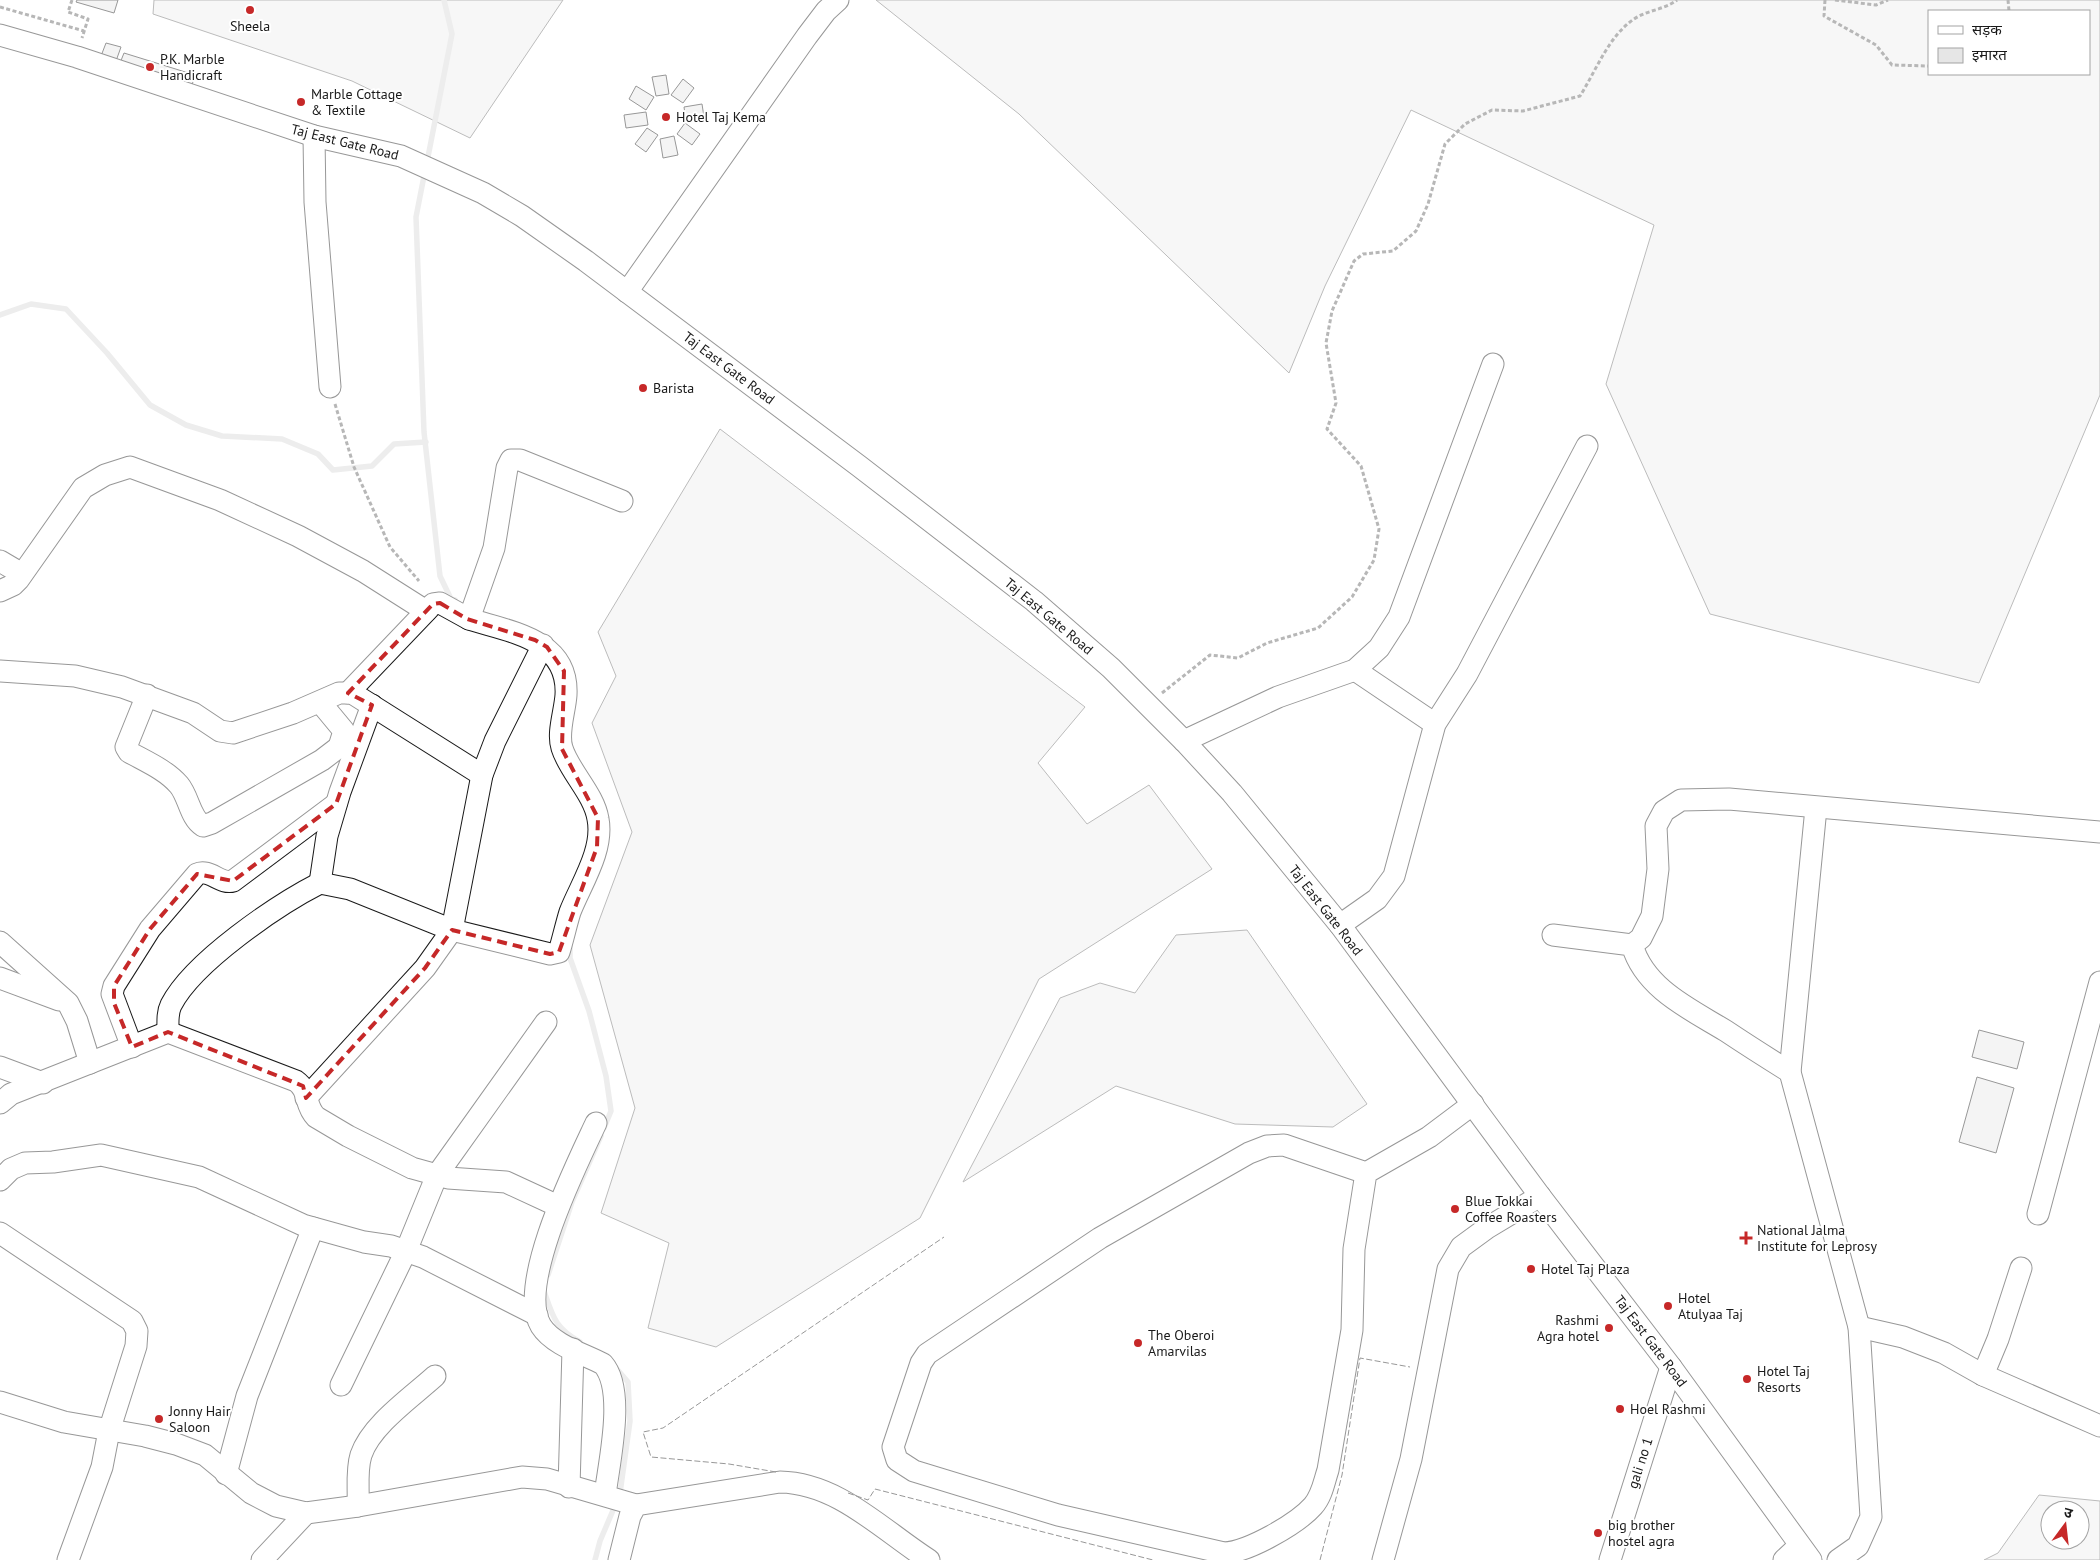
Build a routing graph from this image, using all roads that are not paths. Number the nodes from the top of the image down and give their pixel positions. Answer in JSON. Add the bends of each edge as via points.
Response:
{"nodes":[{"id":1,"x":838,"y":0,"type":"edge"},
{"id":2,"x":0,"y":35,"type":"edge"},
{"id":3,"x":314,"y":136,"type":"junction"},
{"id":4,"x":627,"y":292,"type":"junction"},
{"id":5,"x":1493,"y":364,"type":"dead end"},
{"id":6,"x":330,"y":387,"type":"road end"},
{"id":7,"x":1587,"y":446,"type":"dead end"},
{"id":8,"x":622,"y":501,"type":"dead end"},
{"id":9,"x":0,"y":561,"type":"edge"},
{"id":10,"x":22,"y":574,"type":"junction"},
{"id":11,"x":0,"y":591,"type":"edge"},
{"id":12,"x":432,"y":607,"type":"junction"},
{"id":13,"x":469,"y":619,"type":"junction"},
{"id":14,"x":543,"y":645,"type":"junction"},
{"id":15,"x":1355,"y":670,"type":"junction"},
{"id":16,"x":0,"y":671,"type":"edge"},
{"id":17,"x":348,"y":693,"type":"junction"},
{"id":18,"x":147,"y":695,"type":"junction"},
{"id":19,"x":320,"y":702,"type":"junction"},
{"id":20,"x":372,"y":705,"type":"junction"},
{"id":21,"x":1434,"y":724,"type":"junction"},
{"id":22,"x":1184,"y":741,"type":"junction"},
{"id":23,"x":482,"y":775,"type":"junction"},
{"id":24,"x":336,"y":804,"type":"junction"},
{"id":25,"x":1816,"y":808,"type":"junction"},
{"id":26,"x":2100,"y":832,"type":"edge"},
{"id":27,"x":320,"y":883,"type":"junction"},
{"id":28,"x":1340,"y":925,"type":"junction"},
{"id":29,"x":452,"y":930,"type":"junction"},
{"id":30,"x":1553,"y":935,"type":"dead end"},
{"id":31,"x":0,"y":942,"type":"edge"},
{"id":32,"x":1632,"y":945,"type":"junction"},
{"id":33,"x":0,"y":978,"type":"edge"},
{"id":34,"x":2100,"y":982,"type":"edge"},
{"id":35,"x":68,"y":1004,"type":"junction"},
{"id":36,"x":546,"y":1022,"type":"dead end"},
{"id":37,"x":168,"y":1032,"type":"junction"},
{"id":38,"x":132,"y":1047,"type":"junction"},
{"id":39,"x":90,"y":1063,"type":"junction"},
{"id":40,"x":0,"y":1067,"type":"edge"},
{"id":41,"x":1790,"y":1072,"type":"junction"},
{"id":42,"x":43,"y":1083,"type":"junction"},
{"id":43,"x":306,"y":1098,"type":"junction"},
{"id":44,"x":0,"y":1103,"type":"edge"},
{"id":45,"x":1473,"y":1104,"type":"junction"},
{"id":46,"x":596,"y":1123,"type":"dead end"},
{"id":47,"x":1366,"y":1173,"type":"junction"},
{"id":48,"x":437,"y":1175,"type":"junction"},
{"id":49,"x":0,"y":1180,"type":"edge"},
{"id":50,"x":1540,"y":1196,"type":"junction"},
{"id":51,"x":558,"y":1206,"type":"junction"},
{"id":52,"x":2038,"y":1214,"type":"dead end"},
{"id":53,"x":313,"y":1228,"type":"junction"},
{"id":54,"x":0,"y":1233,"type":"edge"},
{"id":55,"x":406,"y":1251,"type":"junction"},
{"id":56,"x":2021,"y":1268,"type":"dead end"},
{"id":57,"x":536,"y":1282,"type":"junction"},
{"id":58,"x":516,"y":1306,"type":"junction"},
{"id":59,"x":537,"y":1315,"type":"junction"},
{"id":60,"x":1859,"y":1326,"type":"junction"},
{"id":61,"x":573,"y":1349,"type":"junction"},
{"id":62,"x":1671,"y":1367,"type":"junction"},
{"id":63,"x":1983,"y":1375,"type":"junction"},
{"id":64,"x":435,"y":1376,"type":"dead end"},
{"id":65,"x":341,"y":1385,"type":"dead end"},
{"id":66,"x":0,"y":1402,"type":"edge"},
{"id":67,"x":2100,"y":1426,"type":"edge"},
{"id":68,"x":109,"y":1431,"type":"junction"},
{"id":69,"x":226,"y":1474,"type":"junction"},
{"id":70,"x":569,"y":1487,"type":"junction"},
{"id":71,"x":605,"y":1495,"type":"junction"},
{"id":72,"x":636,"y":1505,"type":"junction"},
{"id":73,"x":358,"y":1506,"type":"junction"},
{"id":74,"x":306,"y":1513,"type":"junction"},
{"id":75,"x":1798,"y":1555,"type":"edge"},
{"id":76,"x":68,"y":1560,"type":"edge"},
{"id":77,"x":262,"y":1560,"type":"edge"},
{"id":78,"x":619,"y":1560,"type":"edge"},
{"id":79,"x":929,"y":1560,"type":"edge"},
{"id":80,"x":1383,"y":1560,"type":"edge"},
{"id":81,"x":1610,"y":1560,"type":"edge"},
{"id":82,"x":1838,"y":1560,"type":"edge"}],
"edges":[{"from":1,"to":4,"type":"street","via":[[807,36]]},
{"from":2,"to":3,"type":"street","name":"Taj East Gate Road","via":[[77,56]]},
{"from":3,"to":4,"type":"street","name":"Taj East Gate Road","via":[[401,156],[482,194],[522,216]]},
{"from":3,"to":6,"type":"street","via":[[315,202]]},
{"from":4,"to":22,"type":"street","name":"Taj East Gate Road","via":[[1034,601],[1111,668]]},
{"from":5,"to":15,"type":"street","via":[[1399,617],[1379,648]]},
{"from":7,"to":21,"type":"street","via":[[1467,674]]},
{"from":8,"to":13,"type":"street","via":[[520,460],[511,460],[494,548]]},
{"from":9,"to":10,"type":"street"},
{"from":10,"to":11,"type":"street","via":[[13,585]]},
{"from":10,"to":12,"type":"street","via":[[83,488],[105,475],[130,468],[220,500],[298,536]]},
{"from":12,"to":13,"type":"street"},
{"from":12,"to":17,"type":"street"},
{"from":13,"to":14,"type":"street"},
{"from":14,"to":23,"type":"street","via":[[494,741]]},
{"from":14,"to":29,"type":"street","via":[[556,658],[565,676],[562,748],[598,818],[597,847],[558,952],[550,954]]},
{"from":15,"to":21,"type":"street"},
{"from":15,"to":22,"type":"street","via":[[1278,697]]},
{"from":16,"to":18,"type":"street","via":[[76,676]]},
{"from":17,"to":19,"type":"street"},
{"from":17,"to":20,"type":"street"},
{"from":18,"to":19,"type":"street","via":[[192,713],[226,733]]},
{"from":18,"to":19,"type":"street","via":[[126,746],[129,752],[169,775],[181,788],[203,826],[322,760],[338,747],[344,731]]},
{"from":20,"to":23,"type":"street"},
{"from":20,"to":24,"type":"street"},
{"from":21,"to":28,"type":"street","via":[[1394,876],[1377,899]]},
{"from":22,"to":28,"type":"street","name":"Taj East Gate Road","via":[[1232,793]]},
{"from":23,"to":29,"type":"street"},
{"from":24,"to":27,"type":"street"},
{"from":24,"to":38,"type":"street","via":[[233,881],[197,874],[150,929],[112,994]]},
{"from":25,"to":26,"type":"street"},
{"from":25,"to":32,"type":"street","via":[[1710,799],[1681,800],[1664,811],[1656,826],[1658,869],[1652,916],[1641,938]]},
{"from":25,"to":41,"type":"street"},
{"from":27,"to":29,"type":"street","via":[[350,889]]},
{"from":27,"to":37,"type":"street","via":[[270,912],[222,949],[184,985],[169,1010]]},
{"from":28,"to":45,"type":"street","name":"Taj East Gate Road"},
{"from":29,"to":43,"type":"street","via":[[426,968]]},
{"from":30,"to":32,"type":"street"},
{"from":31,"to":35,"type":"street"},
{"from":32,"to":41,"type":"street","via":[[1657,986],[1688,1010]]},
{"from":33,"to":35,"type":"street"},
{"from":34,"to":52,"type":"street"},
{"from":35,"to":39,"type":"street"},
{"from":36,"to":48,"type":"street"},
{"from":37,"to":38,"type":"street"},
{"from":37,"to":43,"type":"street","via":[[296,1081],[303,1086]]},
{"from":38,"to":39,"type":"street"},
{"from":39,"to":42,"type":"street"},
{"from":40,"to":42,"type":"street"},
{"from":41,"to":60,"type":"street"},
{"from":42,"to":44,"type":"street","via":[[11,1094]]},
{"from":43,"to":48,"type":"street","via":[[316,1117],[348,1136],[401,1163]]},
{"from":45,"to":47,"type":"street","via":[[1429,1137]]},
{"from":45,"to":50,"type":"street","name":"Taj East Gate Road"},
{"from":46,"to":51,"type":"street"},
{"from":47,"to":47,"type":"street","via":[[1284,1145],[1267,1146],[1249,1153],[1100,1238],[927,1354],[921,1363],[893,1447],[897,1460],[914,1472],[1058,1515],[1224,1552],[1238,1551],[1275,1535],[1312,1507],[1328,1470],[1352,1330],[1354,1249]]},
{"from":48,"to":51,"type":"street","via":[[506,1182]]},
{"from":48,"to":55,"type":"street"},
{"from":49,"to":53,"type":"street","via":[[25,1162],[108,1156],[199,1177]]},
{"from":50,"to":62,"type":"street","name":"Taj East Gate Road"},
{"from":50,"to":80,"type":"street","via":[[1461,1248],[1448,1269],[1411,1459]]},
{"from":51,"to":57,"type":"street"},
{"from":53,"to":55,"type":"street"},
{"from":53,"to":69,"type":"street","via":[[247,1396]]},
{"from":54,"to":68,"type":"street","via":[[135,1326],[136,1346]]},
{"from":55,"to":58,"type":"street"},
{"from":55,"to":65,"type":"street"},
{"from":56,"to":63,"type":"street"},
{"from":57,"to":58,"type":"street"},
{"from":57,"to":59,"type":"street"},
{"from":58,"to":59,"type":"street"},
{"from":59,"to":61,"type":"street","via":[[547,1333]]},
{"from":60,"to":63,"type":"street","via":[[1903,1337]]},
{"from":60,"to":82,"type":"street","via":[[1871,1517],[1858,1546]]},
{"from":61,"to":70,"type":"street"},
{"from":61,"to":71,"type":"street","via":[[603,1364],[609,1371],[614,1414]]},
{"from":62,"to":75,"type":"street","name":"Taj East Gate Road"},
{"from":62,"to":81,"type":"street","name":"gali no 1"},
{"from":63,"to":67,"type":"street"},
{"from":64,"to":73,"type":"street","via":[[368,1441],[360,1463]]},
{"from":66,"to":68,"type":"street","via":[[64,1422]]},
{"from":68,"to":69,"type":"street","via":[[176,1444],[205,1455]]},
{"from":68,"to":76,"type":"street","via":[[102,1468]]},
{"from":69,"to":74,"type":"street","via":[[251,1493],[276,1506]]},
{"from":70,"to":71,"type":"street"},
{"from":70,"to":73,"type":"street","via":[[547,1479],[522,1477]]},
{"from":71,"to":72,"type":"street"},
{"from":72,"to":78,"type":"street"},
{"from":72,"to":79,"type":"street","via":[[761,1483],[800,1482],[837,1497]]},
{"from":73,"to":74,"type":"street"},
{"from":74,"to":77,"type":"street"}]}
